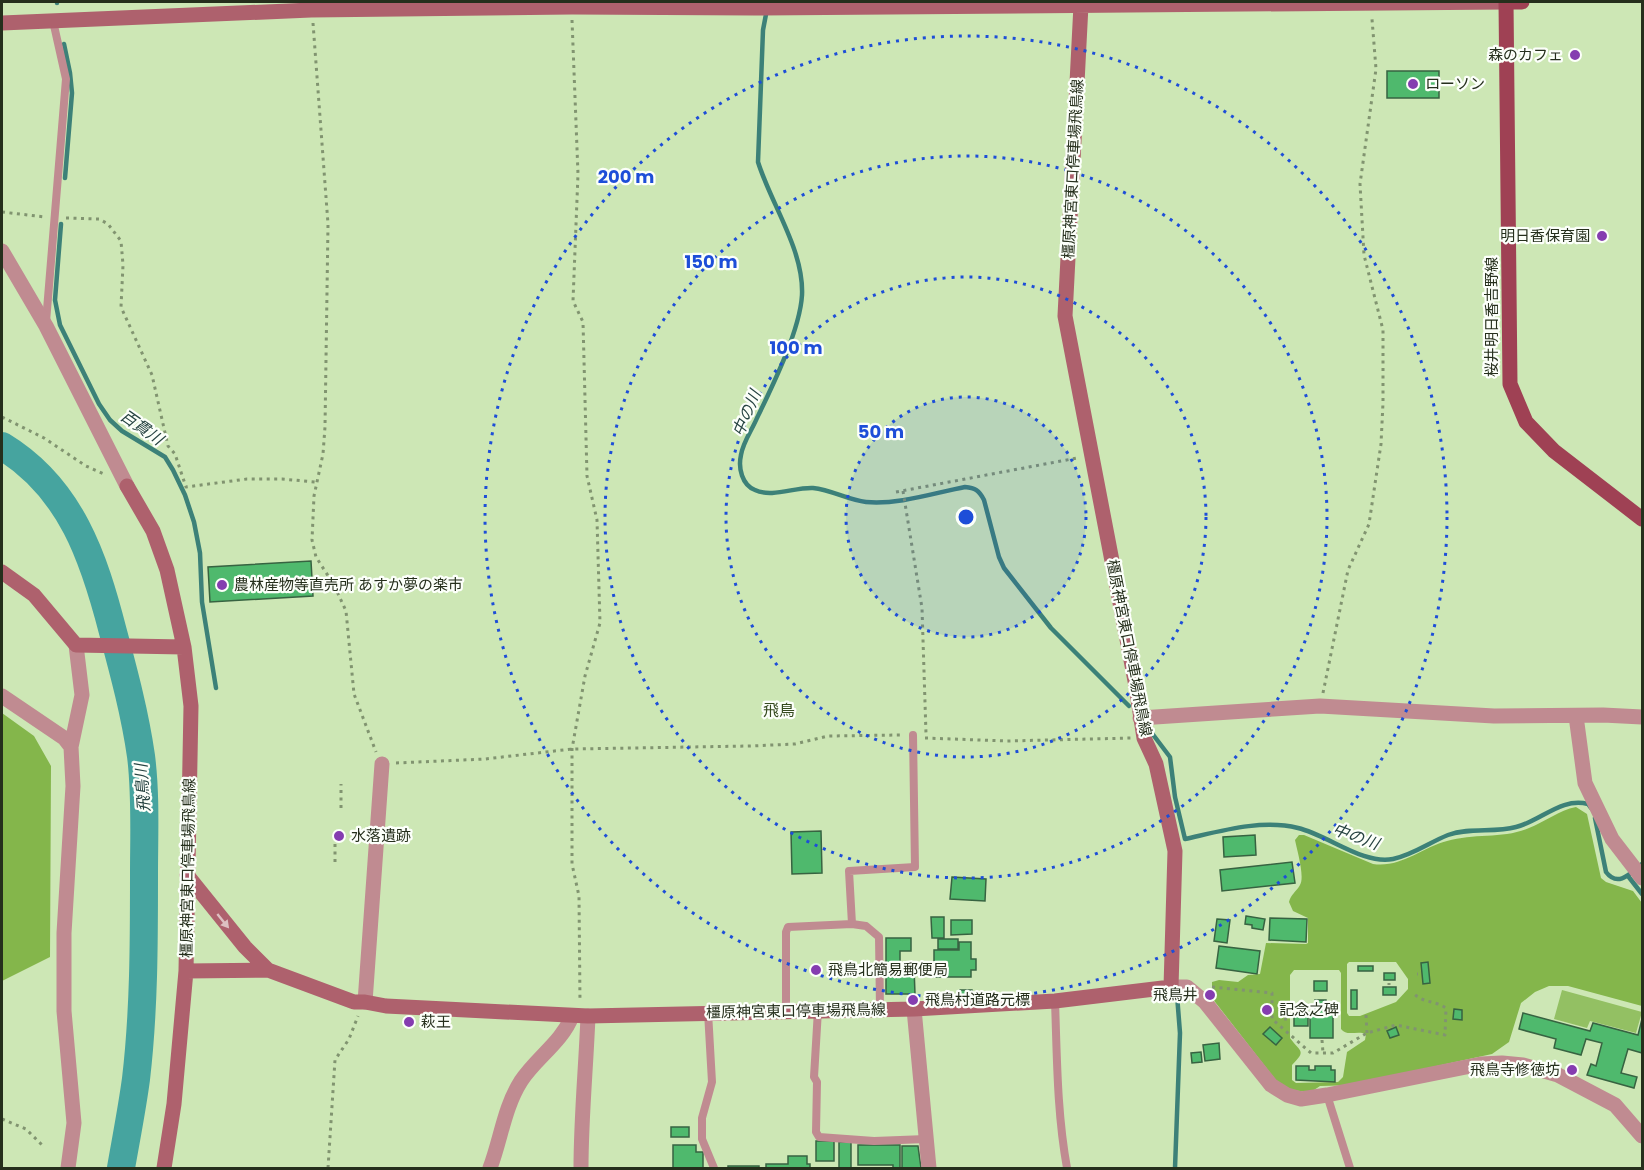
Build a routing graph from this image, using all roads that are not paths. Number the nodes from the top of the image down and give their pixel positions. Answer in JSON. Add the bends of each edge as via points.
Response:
{"nodes":[{"id":1,"x":1368,"y":2,"type":"edge"},
{"id":2,"x":1506,"y":2,"type":"edge"},
{"id":3,"x":1522,"y":2,"type":"edge"},
{"id":4,"x":1081,"y":3,"type":"edge"},
{"id":5,"x":53,"y":21,"type":"junction"},
{"id":6,"x":2,"y":23,"type":"edge"},
{"id":7,"x":2,"y":251,"type":"edge"},
{"id":8,"x":45,"y":326,"type":"junction"},
{"id":9,"x":127,"y":486,"type":"joint"},
{"id":10,"x":1642,"y":519,"type":"edge"},
{"id":11,"x":2,"y":572,"type":"edge"},
{"id":12,"x":83,"y":646,"type":"junction"},
{"id":13,"x":184,"y":647,"type":"junction"},
{"id":14,"x":2,"y":696,"type":"edge"},
{"id":15,"x":1576,"y":716,"type":"junction"},
{"id":16,"x":1642,"y":717,"type":"edge"},
{"id":17,"x":1140,"y":718,"type":"junction"},
{"id":18,"x":913,"y":735,"type":"road end"},
{"id":19,"x":71,"y":747,"type":"junction"},
{"id":20,"x":382,"y":764,"type":"road end"},
{"id":21,"x":187,"y":875,"type":"junction"},
{"id":22,"x":1642,"y":878,"type":"edge"},
{"id":23,"x":852,"y":924,"type":"junction"},
{"id":24,"x":268,"y":970,"type":"junction"},
{"id":25,"x":186,"y":971,"type":"junction"},
{"id":26,"x":1171,"y":987,"type":"junction"},
{"id":27,"x":1055,"y":1001,"type":"junction"},
{"id":28,"x":363,"y":1002,"type":"junction"},
{"id":29,"x":914,"y":1008,"type":"junction"},
{"id":30,"x":880,"y":1009,"type":"junction"},
{"id":31,"x":786,"y":1010,"type":"junction"},
{"id":32,"x":818,"y":1010,"type":"junction"},
{"id":33,"x":708,"y":1012,"type":"junction"},
{"id":34,"x":580,"y":1016,"type":"junction"},
{"id":35,"x":1327,"y":1095,"type":"junction"},
{"id":36,"x":1642,"y":1136,"type":"edge"},
{"id":37,"x":926,"y":1139,"type":"junction"},
{"id":38,"x":68,"y":1168,"type":"edge"},
{"id":39,"x":164,"y":1168,"type":"edge"},
{"id":40,"x":490,"y":1168,"type":"edge"},
{"id":41,"x":581,"y":1168,"type":"edge"},
{"id":42,"x":714,"y":1168,"type":"edge"},
{"id":43,"x":928,"y":1168,"type":"edge"},
{"id":44,"x":1067,"y":1168,"type":"edge"},
{"id":45,"x":1350,"y":1168,"type":"edge"}],
"edges":[{"from":1,"to":2,"type":"main road"},
{"from":1,"to":4,"type":"main road"},
{"from":2,"to":3,"type":"main road"},
{"from":2,"to":10,"type":"main road","name":"桜井明日香吉野線","via":[[1510,384],[1526,422],[1554,451]]},
{"from":4,"to":5,"type":"main road","via":[[311,10]]},
{"from":4,"to":17,"type":"main road","name":"橿原神宮東口停車場飛鳥線","via":[[1065,316]]},
{"from":5,"to":6,"type":"main road"},
{"from":5,"to":8,"type":"lane","via":[[66,79]]},
{"from":7,"to":8,"type":"street"},
{"from":8,"to":9,"type":"street"},
{"from":9,"to":13,"type":"main road","name":"橿原神宮東口停車場飛鳥線","via":[[153,531],[167,570]]},
{"from":11,"to":12,"type":"main road","via":[[34,595]]},
{"from":12,"to":13,"type":"main road"},
{"from":12,"to":19,"type":"street","via":[[81,695]]},
{"from":13,"to":21,"type":"main road","name":"橿原神宮東口停車場飛鳥線","via":[[191,706]]},
{"from":14,"to":19,"type":"street","via":[[64,738]]},
{"from":15,"to":16,"type":"street"},
{"from":15,"to":17,"type":"street","via":[[1494,716],[1320,706]]},
{"from":15,"to":22,"type":"street","via":[[1586,783],[1612,839]]},
{"from":17,"to":26,"type":"main road","name":"橿原神宮東口停車場飛鳥線","via":[[1156,764],[1175,851]]},
{"from":18,"to":23,"type":"lane","via":[[915,867],[849,871]]},
{"from":19,"to":38,"type":"street","via":[[73,786],[64,933],[64,1011],[74,1123]]},
{"from":20,"to":28,"type":"street"},
{"from":21,"to":24,"type":"main road","one_way":true},
{"from":21,"to":25,"type":"main road","name":"橿原神宮東口停車場飛鳥線"},
{"from":23,"to":30,"type":"lane","via":[[866,926],[879,936]]},
{"from":23,"to":31,"type":"lane","via":[[788,927]]},
{"from":24,"to":25,"type":"main road","name":"橿原神宮東口停車場飛鳥線"},
{"from":24,"to":28,"type":"main road","name":"橿原神宮東口停車場飛鳥線"},
{"from":25,"to":39,"type":"main road"},
{"from":26,"to":27,"type":"main road","name":"橿原神宮東口停車場飛鳥線"},
{"from":26,"to":35,"type":"street","via":[[1187,987],[1205,1002],[1271,1085],[1301,1099]]},
{"from":27,"to":29,"type":"main road","name":"橿原神宮東口停車場飛鳥線"},
{"from":27,"to":44,"type":"lane","via":[[1058,1087]]},
{"from":28,"to":34,"type":"main road","name":"橿原神宮東口停車場飛鳥線"},
{"from":29,"to":30,"type":"main road","name":"橿原神宮東口停車場飛鳥線"},
{"from":29,"to":37,"type":"street"},
{"from":30,"to":32,"type":"main road","name":"橿原神宮東口停車場飛鳥線"},
{"from":31,"to":32,"type":"main road","name":"橿原神宮東口停車場飛鳥線"},
{"from":31,"to":33,"type":"main road","name":"橿原神宮東口停車場飛鳥線"},
{"from":32,"to":37,"type":"lane","via":[[814,1077],[819,1137]]},
{"from":33,"to":34,"type":"main road","name":"橿原神宮東口停車場飛鳥線"},
{"from":33,"to":42,"type":"lane","via":[[712,1082],[702,1118],[702,1139]]},
{"from":34,"to":40,"type":"street","via":[[534,1065],[516,1091]]},
{"from":34,"to":41,"type":"street","via":[[585,1087]]},
{"from":35,"to":36,"type":"street","via":[[1481,1064],[1523,1065],[1558,1075],[1615,1105]]},
{"from":35,"to":45,"type":"lane"},
{"from":37,"to":43,"type":"street"}]}
